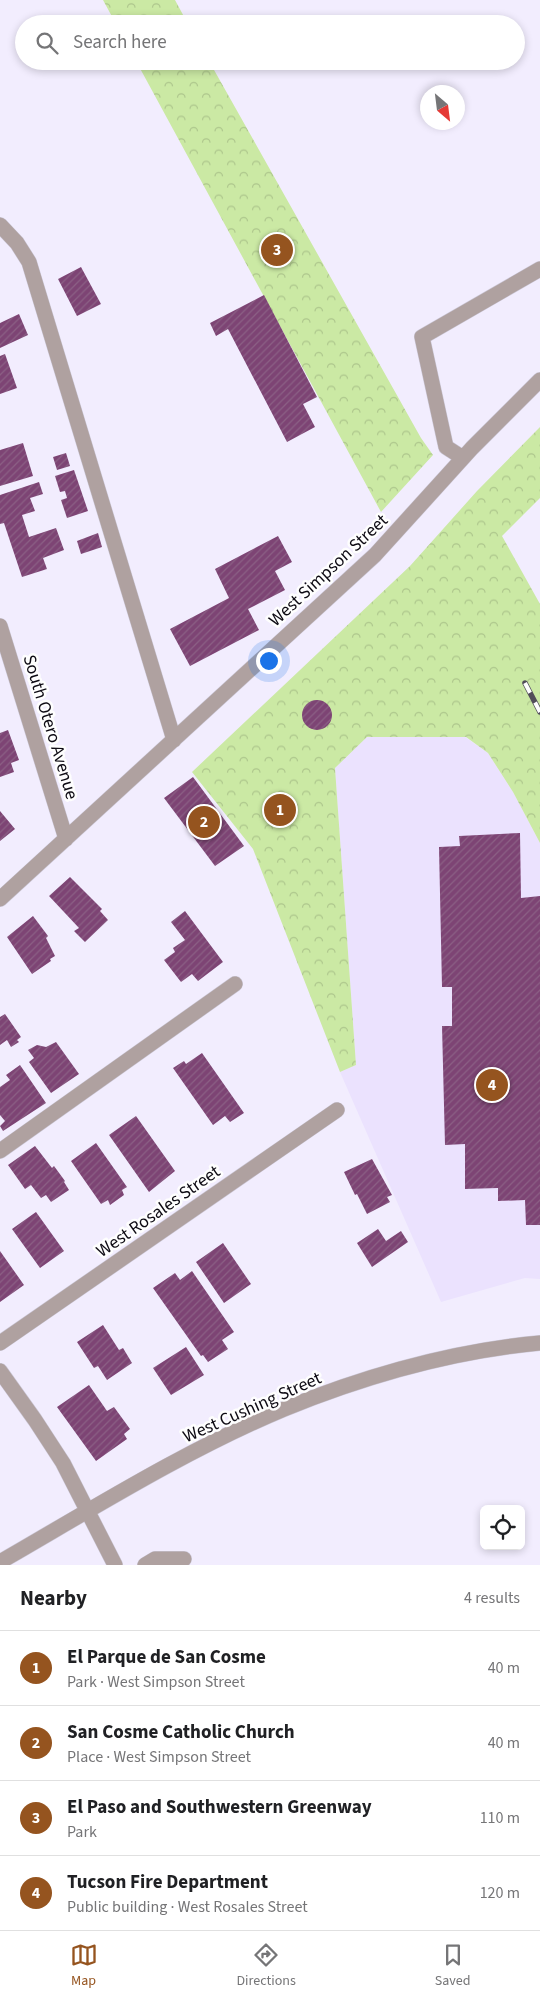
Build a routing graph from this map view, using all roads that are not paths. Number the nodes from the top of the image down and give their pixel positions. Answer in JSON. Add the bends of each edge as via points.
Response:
{"nodes":[{"id":1,"x":0,"y":225,"type":"edge"},
{"id":2,"x":540,"y":270,"type":"edge"},
{"id":3,"x":540,"y":380,"type":"edge"},
{"id":4,"x":463,"y":458,"type":"junction"},
{"id":5,"x":0,"y":626,"type":"edge"},
{"id":6,"x":174,"y":740,"type":"junction"},
{"id":7,"x":66,"y":839,"type":"junction"},
{"id":8,"x":0,"y":899,"type":"edge"},
{"id":9,"x":235,"y":984,"type":"dead end"},
{"id":10,"x":337,"y":1110,"type":"dead end"},
{"id":11,"x":0,"y":1151,"type":"edge"},
{"id":12,"x":540,"y":1343,"type":"edge"},
{"id":13,"x":0,"y":1344,"type":"edge"},
{"id":14,"x":0,"y":1371,"type":"edge"},
{"id":15,"x":88,"y":1512,"type":"junction"},
{"id":16,"x":0,"y":1562,"type":"edge"},
{"id":17,"x":182,"y":1562,"type":"edge"},
{"id":18,"x":115,"y":1565,"type":"edge"},
{"id":19,"x":145,"y":1565,"type":"edge"}],
"edges":[{"from":1,"to":6,"type":"street","via":[[29,262]]},
{"from":2,"to":4,"type":"street","via":[[422,337],[446,447]]},
{"from":3,"to":4,"type":"street","name":"West Simpson Street"},
{"from":4,"to":6,"type":"street","name":"West Simpson Street","via":[[384,546]]},
{"from":5,"to":7,"type":"street","name":"South Otero Avenue"},
{"from":6,"to":7,"type":"street","name":"West Simpson Street"},
{"from":7,"to":8,"type":"street","name":"West Simpson Street"},
{"from":9,"to":11,"type":"street"},
{"from":10,"to":13,"type":"street","name":"West Rosales Street"},
{"from":12,"to":15,"type":"street","name":"West Cushing Street","via":[[401,1369],[314,1398],[214,1442]]},
{"from":14,"to":15,"type":"street","via":[[36,1420]]},
{"from":15,"to":16,"type":"street","name":"West Cushing Street"},
{"from":15,"to":18,"type":"street"},
{"from":17,"to":19,"type":"street","via":[[156,1560]]}]}
